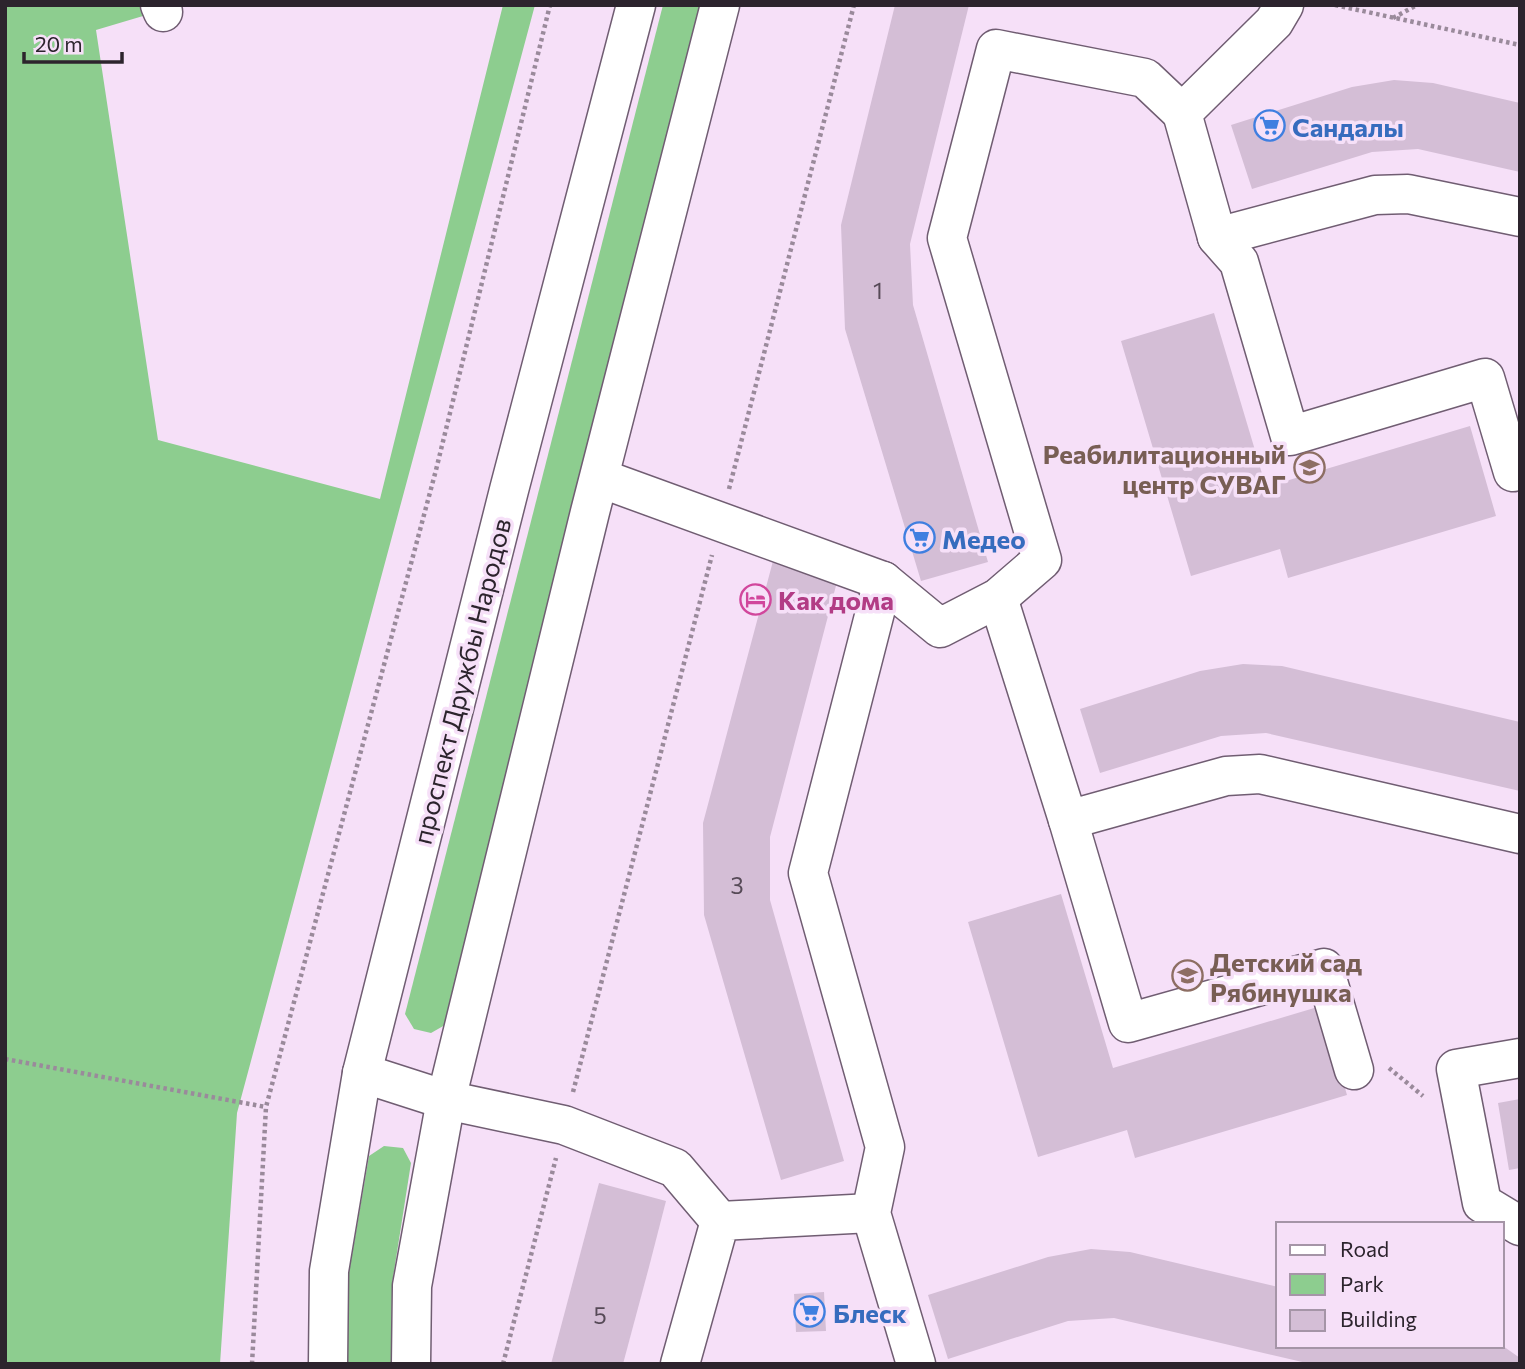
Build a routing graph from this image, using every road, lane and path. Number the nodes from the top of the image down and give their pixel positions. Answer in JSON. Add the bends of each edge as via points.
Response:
{"nodes":[{"id":1,"x":550,"y":5,"type":"edge"},
{"id":2,"x":636,"y":5,"type":"edge"},
{"id":3,"x":720,"y":5,"type":"edge"},
{"id":4,"x":854,"y":5,"type":"edge"},
{"id":5,"x":1284,"y":5,"type":"edge"},
{"id":6,"x":1335,"y":5,"type":"edge"},
{"id":7,"x":1417,"y":5,"type":"edge"},
{"id":8,"x":1393,"y":19,"type":"junction"},
{"id":9,"x":1520,"y":45,"type":"edge"},
{"id":10,"x":1182,"y":113,"type":"junction"},
{"id":11,"x":1520,"y":217,"type":"edge"},
{"id":12,"x":1217,"y":237,"type":"junction"},
{"id":13,"x":1513,"y":472,"type":"dead end"},
{"id":14,"x":600,"y":478,"type":"junction"},
{"id":15,"x":720,"y":522,"type":"junction"},
{"id":16,"x":883,"y":581,"type":"junction"},
{"id":17,"x":998,"y":598,"type":"junction"},
{"id":18,"x":1068,"y":820,"type":"junction"},
{"id":19,"x":1520,"y":834,"type":"edge"},
{"id":20,"x":1520,"y":1058,"type":"edge"},
{"id":21,"x":5,"y":1059,"type":"edge"},
{"id":22,"x":1369,"y":1067,"type":"joint"},
{"id":23,"x":362,"y":1073,"type":"junction"},
{"id":24,"x":446,"y":1100,"type":"junction"},
{"id":25,"x":266,"y":1107,"type":"junction"},
{"id":26,"x":1463,"y":1108,"type":"junction"},
{"id":27,"x":564,"y":1125,"type":"junction"},
{"id":28,"x":871,"y":1213,"type":"junction"},
{"id":29,"x":720,"y":1221,"type":"junction"},
{"id":30,"x":1520,"y":1226,"type":"edge"},
{"id":31,"x":252,"y":1364,"type":"edge"},
{"id":32,"x":328,"y":1364,"type":"edge"},
{"id":33,"x":411,"y":1364,"type":"edge"},
{"id":34,"x":503,"y":1364,"type":"edge"},
{"id":35,"x":680,"y":1364,"type":"edge"},
{"id":36,"x":916,"y":1364,"type":"edge"}],
"edges":[{"from":1,"to":25,"type":"path","via":[[436,470]]},
{"from":2,"to":23,"type":"street","name":"проспект Дружбы Народов"},
{"from":3,"to":14,"type":"street"},
{"from":4,"to":15,"type":"path"},
{"from":5,"to":10,"type":"street","via":[[1274,22]]},
{"from":6,"to":8,"type":"path"},
{"from":7,"to":8,"type":"path"},
{"from":8,"to":9,"type":"path"},
{"from":10,"to":12,"type":"street"},
{"from":10,"to":17,"type":"street","via":[[1145,78],[996,49],[947,238],[1042,560]]},
{"from":11,"to":12,"type":"street","via":[[1408,194],[1375,195]]},
{"from":12,"to":13,"type":"street","via":[[1239,262],[1290,436],[1485,378]]},
{"from":14,"to":15,"type":"street"},
{"from":14,"to":24,"type":"street"},
{"from":15,"to":16,"type":"street"},
{"from":15,"to":27,"type":"path"},
{"from":16,"to":17,"type":"street","via":[[940,628]]},
{"from":16,"to":28,"type":"street","via":[[808,873],[886,1147]]},
{"from":17,"to":18,"type":"street"},
{"from":18,"to":19,"type":"street","via":[[1226,776],[1260,774]]},
{"from":18,"to":22,"type":"street","via":[[1128,1023],[1324,968]]},
{"from":20,"to":26,"type":"street","via":[[1455,1069]]},
{"from":21,"to":25,"type":"path"},
{"from":22,"to":26,"type":"path","via":[[1425,1097]]},
{"from":23,"to":24,"type":"street"},
{"from":23,"to":32,"type":"street","name":"проспект Дружбы Народов","via":[[329,1271]]},
{"from":24,"to":27,"type":"street"},
{"from":24,"to":33,"type":"street","via":[[412,1286]]},
{"from":25,"to":31,"type":"path"},
{"from":26,"to":30,"type":"street","via":[[1482,1203]]},
{"from":27,"to":29,"type":"street","via":[[675,1168]]},
{"from":27,"to":34,"type":"path"},
{"from":28,"to":29,"type":"street"},
{"from":28,"to":36,"type":"street"},
{"from":29,"to":35,"type":"street"}]}
